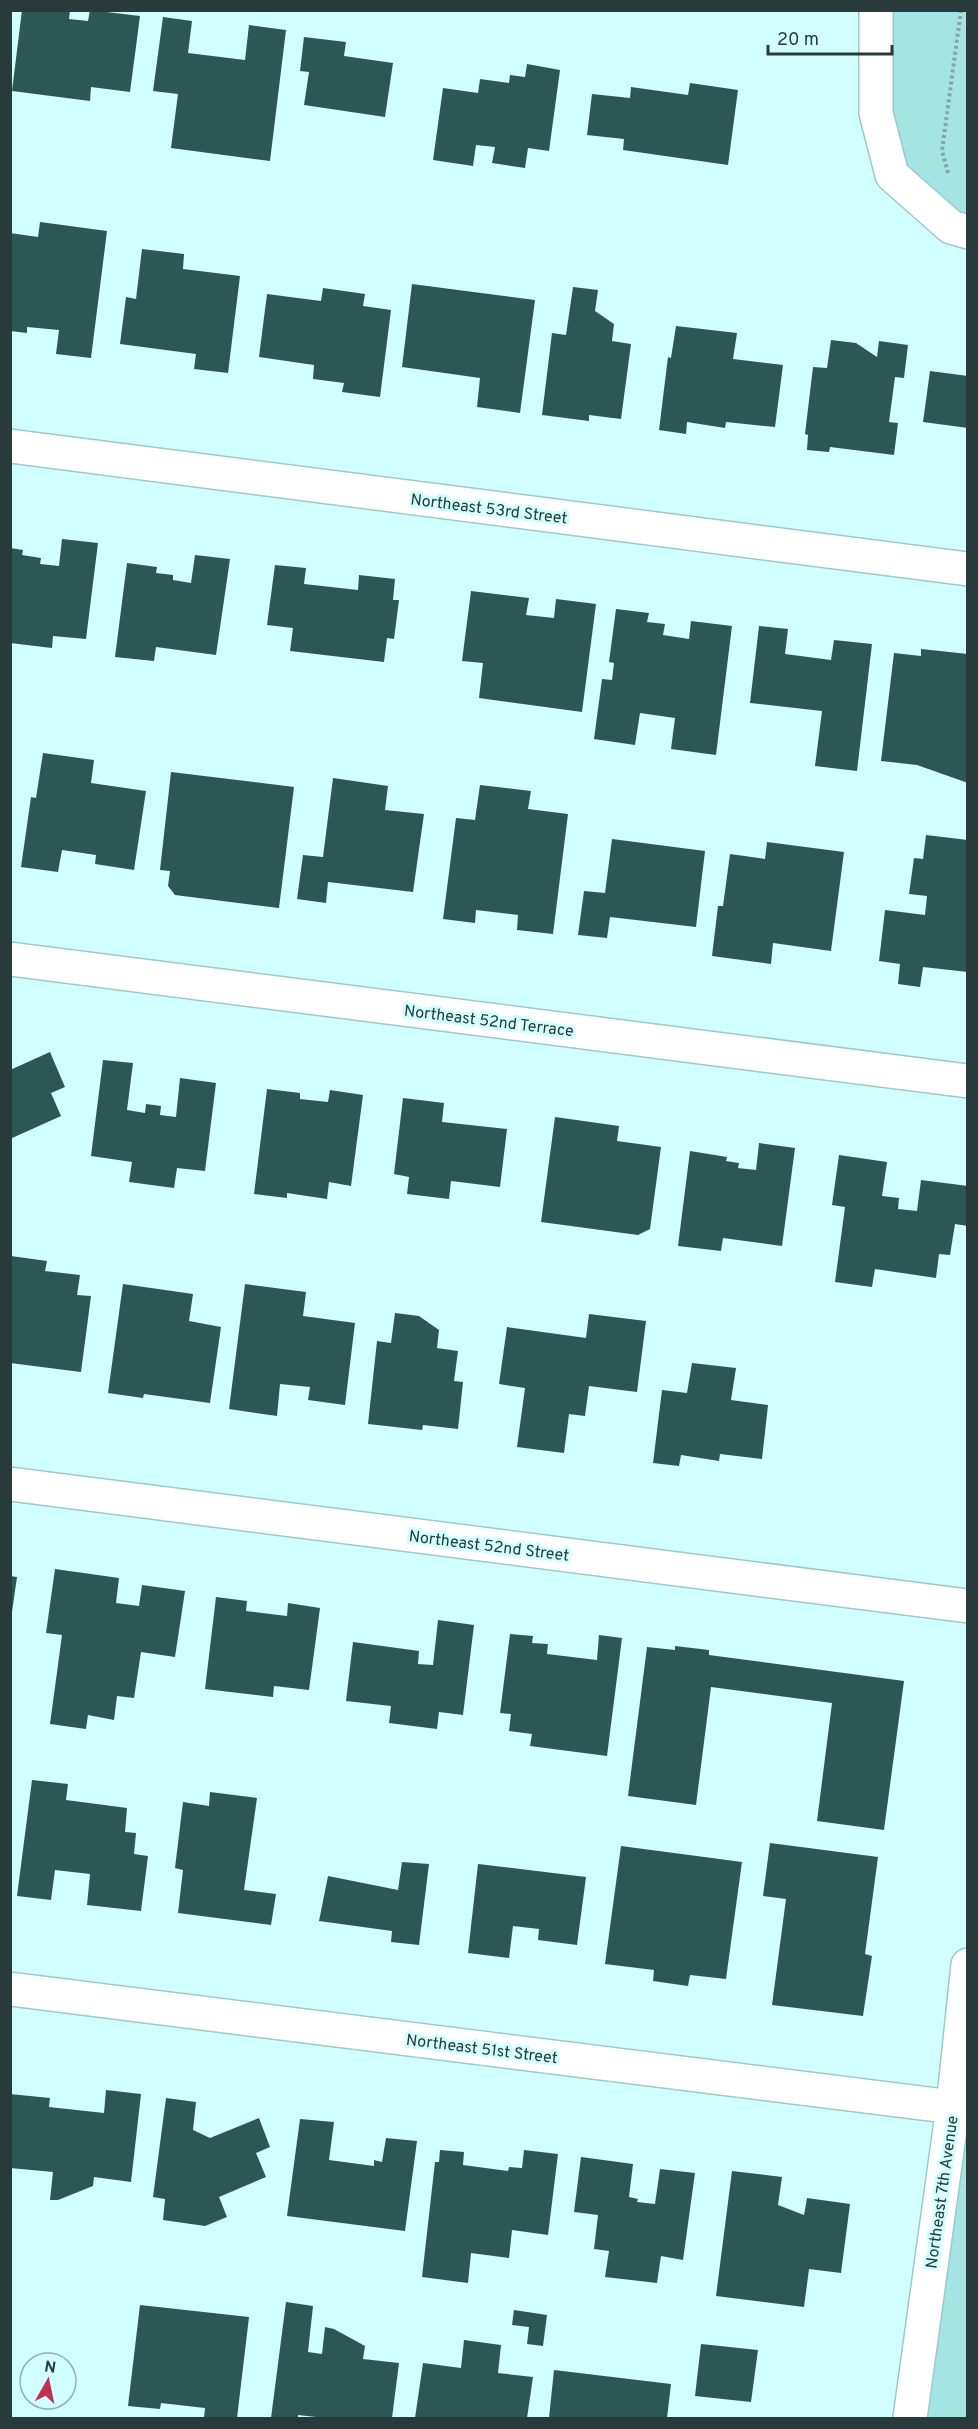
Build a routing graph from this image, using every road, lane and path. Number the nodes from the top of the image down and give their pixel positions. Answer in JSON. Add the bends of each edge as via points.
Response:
{"nodes":[{"id":1,"x":876,"y":10,"type":"edge"},
{"id":2,"x":961,"y":10,"type":"edge"},
{"id":3,"x":949,"y":175,"type":"dead end"},
{"id":4,"x":959,"y":230,"type":"edge"},
{"id":5,"x":10,"y":446,"type":"edge"},
{"id":6,"x":968,"y":569,"type":"edge"},
{"id":7,"x":10,"y":959,"type":"edge"},
{"id":8,"x":968,"y":1081,"type":"edge"},
{"id":9,"x":10,"y":1484,"type":"edge"},
{"id":10,"x":968,"y":1606,"type":"edge"},
{"id":11,"x":968,"y":1965,"type":"edge"},
{"id":12,"x":10,"y":1989,"type":"edge"},
{"id":13,"x":953,"y":2107,"type":"junction"},
{"id":14,"x":910,"y":2418,"type":"edge"}],
"edges":[{"from":1,"to":4,"type":"street","via":[[876,113],[892,175]]},
{"from":2,"to":3,"type":"path","via":[[942,150]]},
{"from":5,"to":6,"type":"street","name":"Northeast 53rd Street"},
{"from":7,"to":8,"type":"street","name":"Northeast 52nd Terrace"},
{"from":9,"to":10,"type":"street","name":"Northeast 52nd Street"},
{"from":11,"to":13,"type":"street","name":"Northeast 7th Avenue"},
{"from":12,"to":13,"type":"street","name":"Northeast 51st Street"},
{"from":13,"to":14,"type":"street","name":"Northeast 7th Avenue"}]}
